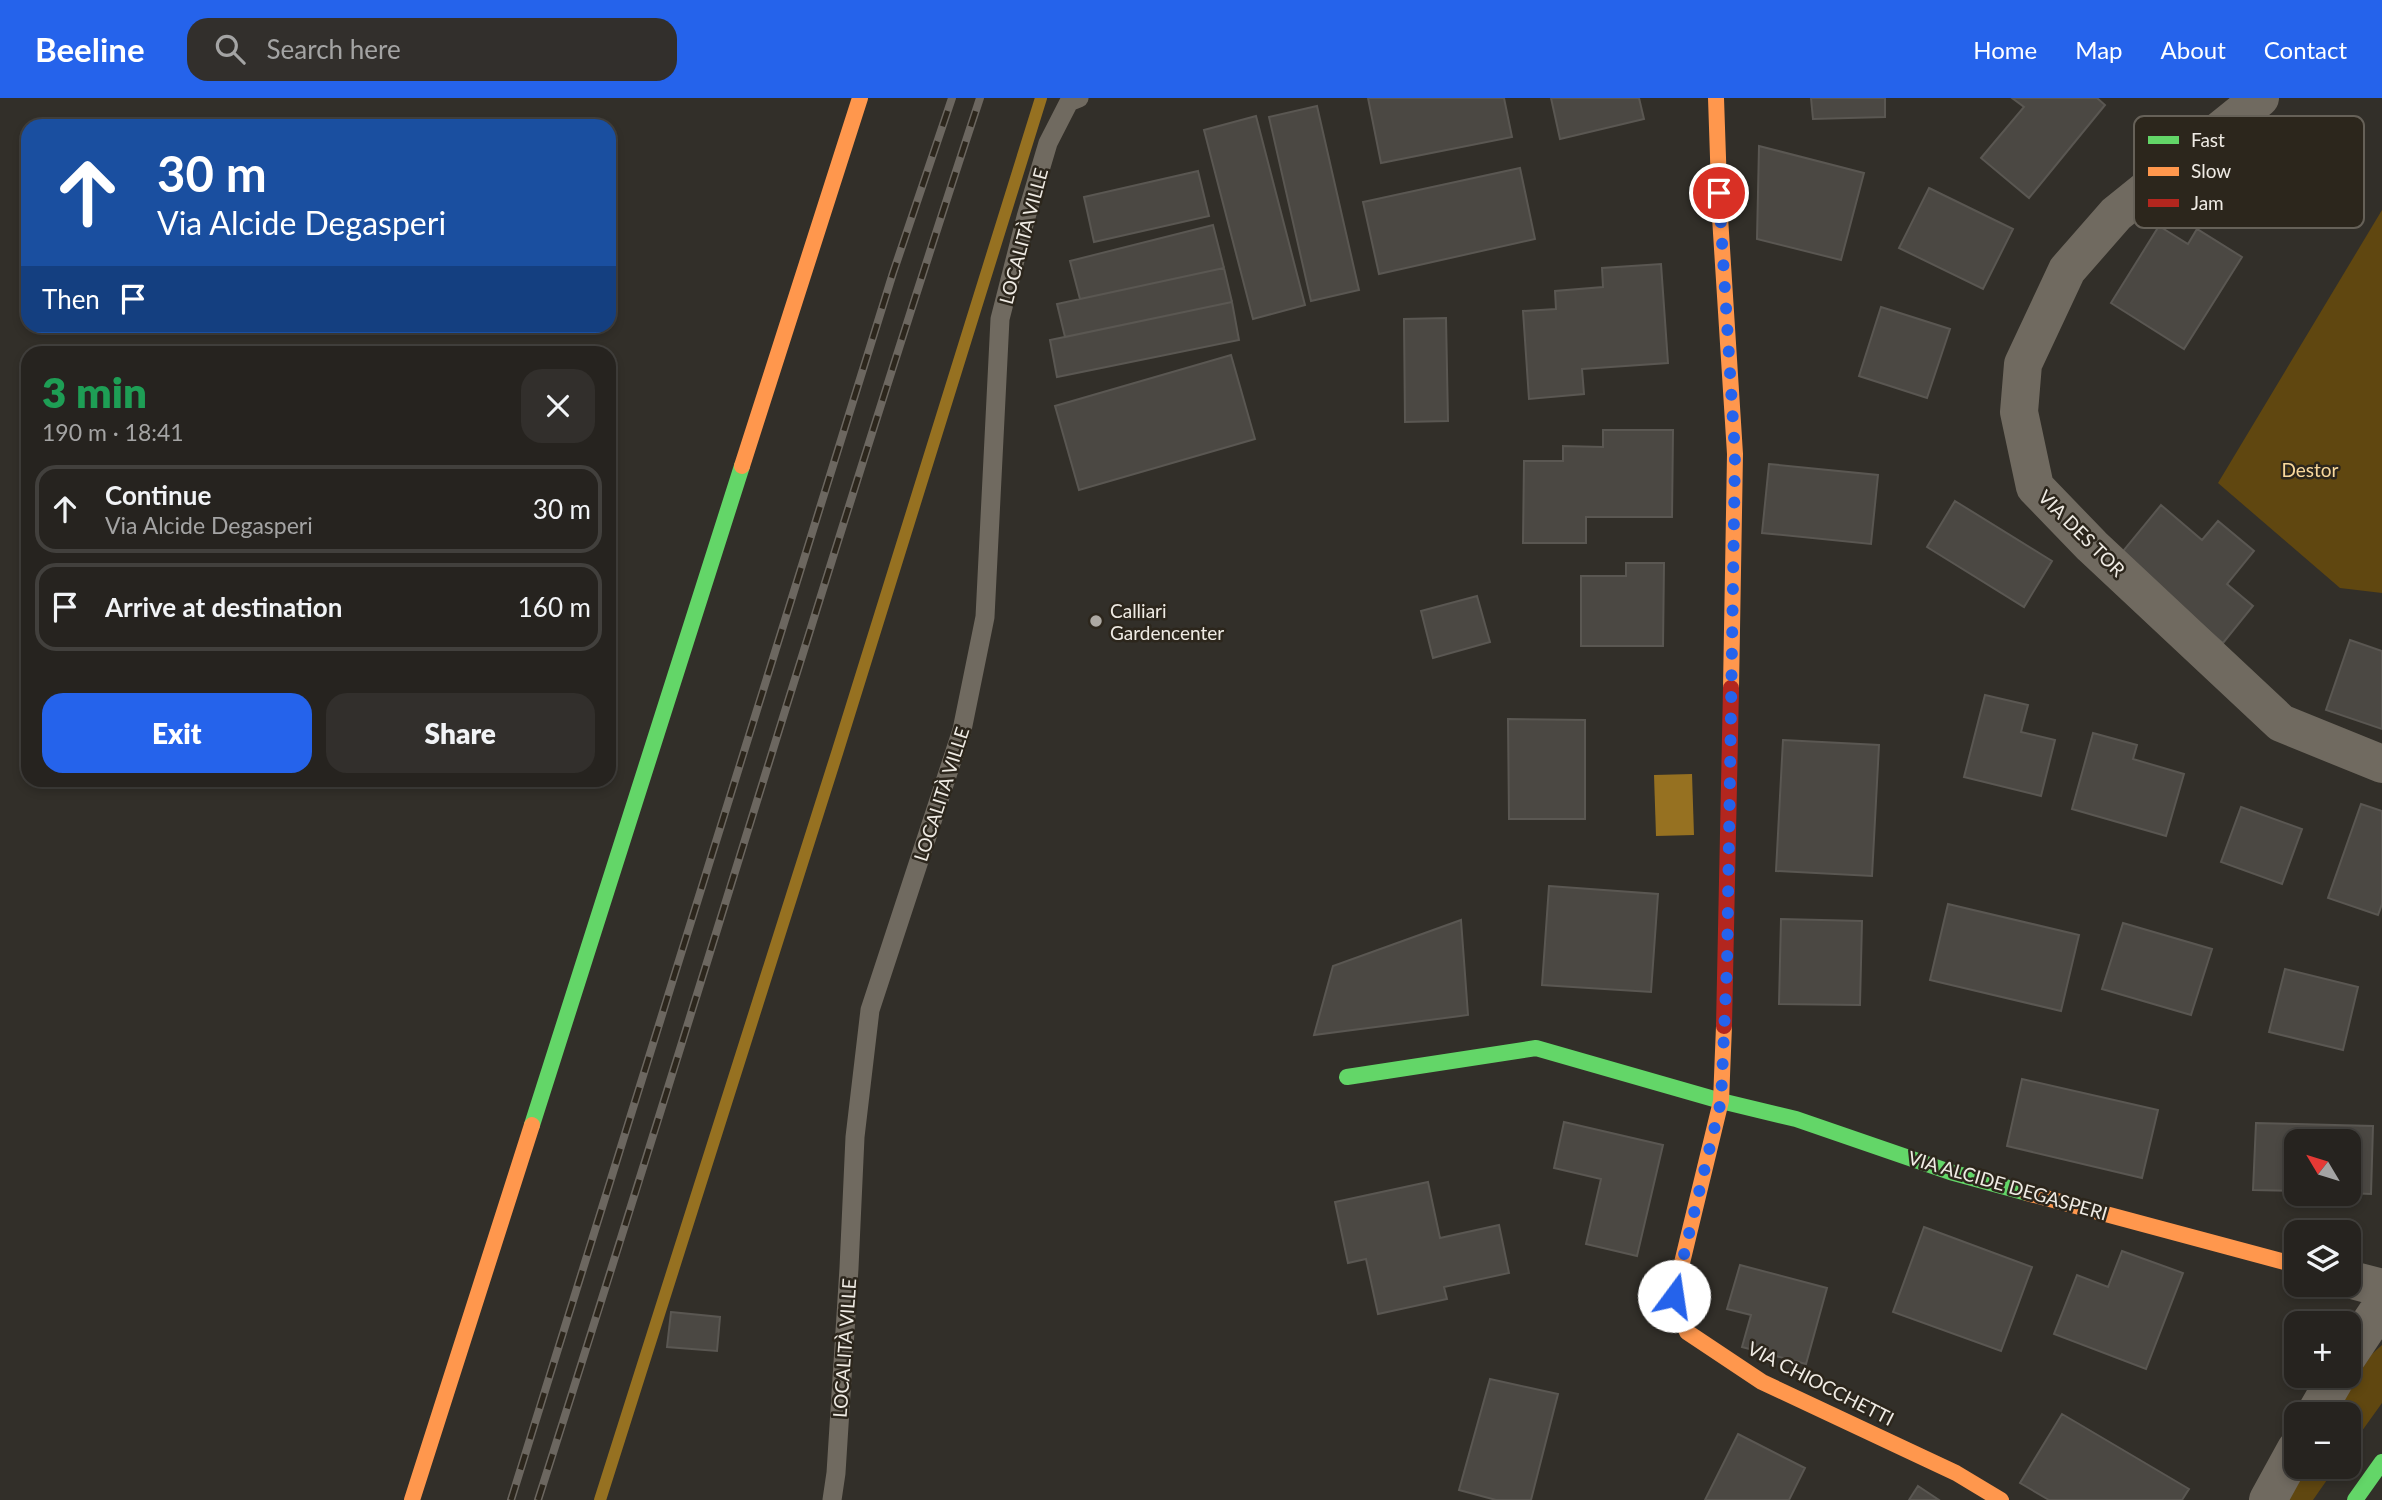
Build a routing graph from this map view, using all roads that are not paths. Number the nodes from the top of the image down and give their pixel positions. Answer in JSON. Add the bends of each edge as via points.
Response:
{"nodes":[{"id":1,"x":860,"y":98,"type":"edge"},
{"id":2,"x":1079,"y":98,"type":"edge"},
{"id":3,"x":1716,"y":98,"type":"edge"},
{"id":4,"x":2260,"y":98,"type":"edge"},
{"id":5,"x":2238,"y":116,"type":"edge"},
{"id":6,"x":2134,"y":200,"type":"edge"},
{"id":7,"x":2382,"y":764,"type":"edge"},
{"id":8,"x":1348,"y":1077,"type":"dead end"},
{"id":9,"x":1721,"y":1101,"type":"junction"},
{"id":10,"x":2284,"y":1262,"type":"edge"},
{"id":11,"x":2361,"y":1282,"type":"edge"},
{"id":12,"x":2382,"y":1288,"type":"edge"},
{"id":13,"x":2382,"y":1305,"type":"edge"},
{"id":14,"x":2361,"y":1336,"type":"edge"},
{"id":15,"x":2382,"y":1462,"type":"edge"},
{"id":16,"x":2284,"y":1471,"type":"edge"},
{"id":17,"x":412,"y":1500,"type":"edge"},
{"id":18,"x":832,"y":1500,"type":"edge"},
{"id":19,"x":2001,"y":1500,"type":"edge"},
{"id":20,"x":2268,"y":1500,"type":"edge"},
{"id":21,"x":2355,"y":1500,"type":"edge"}],
"edges":[{"from":1,"to":17,"type":"street"},
{"from":2,"to":18,"type":"lane","name":"LOCALITÀ VILLE","via":[[1069,103],[1048,143],[1000,319],[985,617],[962,730],[870,1010],[855,1137]]},
{"from":3,"to":9,"type":"street","via":[[1735,454]]},
{"from":4,"to":5,"type":"street","name":"VIA DES TOR"},
{"from":6,"to":7,"type":"street","name":"VIA DES TOR","via":[[2067,270],[2023,364],[2019,412],[2035,487],[2281,723]]},
{"from":8,"to":9,"type":"street","name":"VIA ALCIDE DEGASPERI","via":[[1535,1048]]},
{"from":9,"to":10,"type":"street","name":"VIA ALCIDE DEGASPERI","via":[[1796,1119],[1950,1172]]},
{"from":9,"to":19,"type":"street","name":"VIA CHIOCCHETTI","via":[[1674,1296],[1687,1332],[1762,1382],[1956,1473]]},
{"from":11,"to":12,"type":"street"},
{"from":13,"to":14,"type":"street"},
{"from":15,"to":21,"type":"street"},
{"from":16,"to":20,"type":"street"}]}
